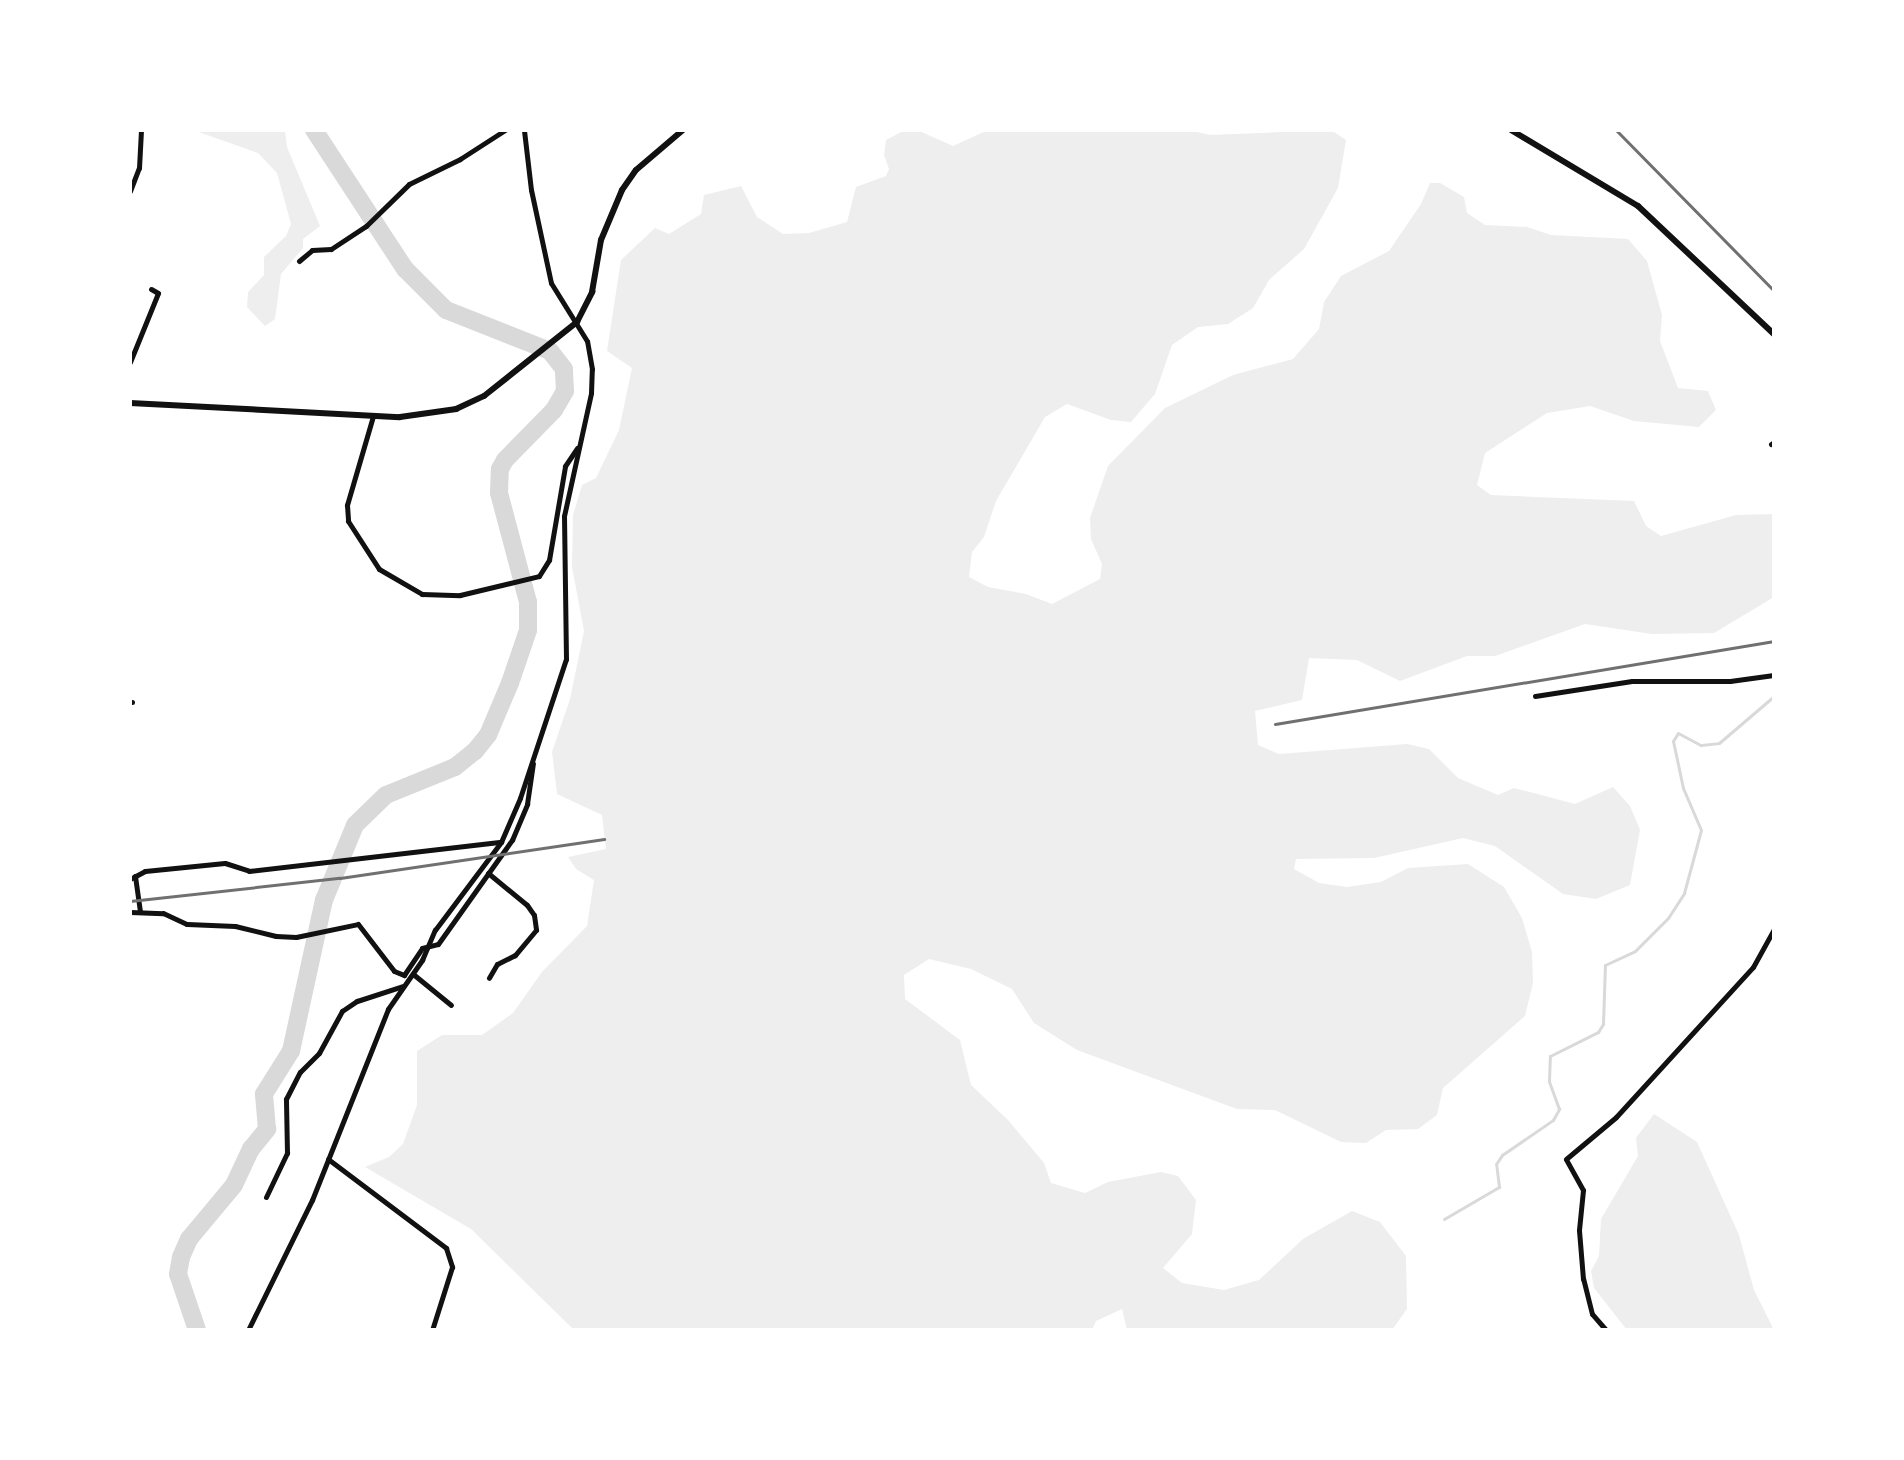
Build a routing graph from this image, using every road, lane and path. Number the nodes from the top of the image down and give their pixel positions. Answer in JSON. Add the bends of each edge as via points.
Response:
{"nodes":[{"id":1,"x":141,"y":130,"type":"edge"},
{"id":2,"x":505,"y":130,"type":"edge"},
{"id":3,"x":524,"y":130,"type":"edge"},
{"id":4,"x":683,"y":130,"type":"edge"},
{"id":5,"x":1511,"y":130,"type":"edge"},
{"id":6,"x":130,"y":191,"type":"edge"},
{"id":7,"x":299,"y":261,"type":"dead end"},
{"id":8,"x":151,"y":289,"type":"dead end"},
{"id":9,"x":577,"y":322,"type":"junction"},
{"id":10,"x":1774,"y":334,"type":"edge"},
{"id":11,"x":130,"y":362,"type":"edge"},
{"id":12,"x":130,"y":403,"type":"edge"},
{"id":13,"x":373,"y":416,"type":"junction"},
{"id":14,"x":578,"y":446,"type":"junction"},
{"id":15,"x":1774,"y":675,"type":"edge"},
{"id":16,"x":1535,"y":696,"type":"dead end"},
{"id":17,"x":532,"y":760,"type":"junction"},
{"id":18,"x":501,"y":842,"type":"junction"},
{"id":19,"x":488,"y":873,"type":"junction"},
{"id":20,"x":133,"y":878,"type":"edge"},
{"id":21,"x":130,"y":912,"type":"edge"},
{"id":22,"x":140,"y":912,"type":"junction"},
{"id":23,"x":1774,"y":929,"type":"edge"},
{"id":24,"x":427,"y":949,"type":"junction"},
{"id":25,"x":413,"y":974,"type":"junction"},
{"id":26,"x":489,"y":978,"type":"dead end"},
{"id":27,"x":405,"y":985,"type":"junction"},
{"id":28,"x":451,"y":1005,"type":"dead end"},
{"id":29,"x":328,"y":1159,"type":"junction"},
{"id":30,"x":266,"y":1197,"type":"dead end"},
{"id":31,"x":248,"y":1330,"type":"edge"},
{"id":32,"x":432,"y":1330,"type":"edge"},
{"id":33,"x":1606,"y":1330,"type":"edge"}],
"edges":[{"from":1,"to":6,"type":"street","via":[[139,168]]},
{"from":2,"to":7,"type":"street","via":[[409,184],[366,226],[331,249],[312,250]]},
{"from":3,"to":9,"type":"street","via":[[551,283]]},
{"from":4,"to":9,"type":"street","via":[[636,170],[622,190],[601,240],[592,292]]},
{"from":5,"to":10,"type":"street","via":[[1638,206]]},
{"from":8,"to":11,"type":"street","via":[[158,293]]},
{"from":9,"to":13,"type":"street","via":[[484,396],[456,409]]},
{"from":9,"to":14,"type":"street","via":[[590,349],[592,369]]},
{"from":12,"to":13,"type":"street"},
{"from":13,"to":14,"type":"street","via":[[347,505],[348,521],[379,569],[422,594],[460,595],[534,578],[549,560],[565,466]]},
{"from":14,"to":17,"type":"street","via":[[562,543],[566,659]]},
{"from":15,"to":16,"type":"street","via":[[1730,681],[1632,681]]},
{"from":17,"to":18,"type":"street"},
{"from":17,"to":19,"type":"street","via":[[533,780],[521,823]]},
{"from":18,"to":20,"type":"street","via":[[249,871],[225,863],[145,871]]},
{"from":18,"to":24,"type":"street","via":[[435,930]]},
{"from":19,"to":24,"type":"street","via":[[438,944]]},
{"from":19,"to":26,"type":"street","via":[[527,905],[536,930],[515,955],[497,964]]},
{"from":20,"to":22,"type":"street"},
{"from":21,"to":22,"type":"street"},
{"from":22,"to":24,"type":"street","via":[[276,936],[358,924],[404,975],[422,948]]},
{"from":23,"to":33,"type":"street","via":[[1753,967],[1616,1117],[1566,1159],[1583,1190],[1583,1279],[1592,1314]]},
{"from":24,"to":25,"type":"street"},
{"from":25,"to":27,"type":"street"},
{"from":25,"to":28,"type":"street"},
{"from":27,"to":29,"type":"street","via":[[369,1051]]},
{"from":27,"to":30,"type":"street","via":[[357,1001],[335,1019],[319,1053],[300,1072],[286,1099],[287,1153]]},
{"from":29,"to":31,"type":"street"},
{"from":29,"to":32,"type":"street","via":[[446,1248],[453,1259]]}]}
